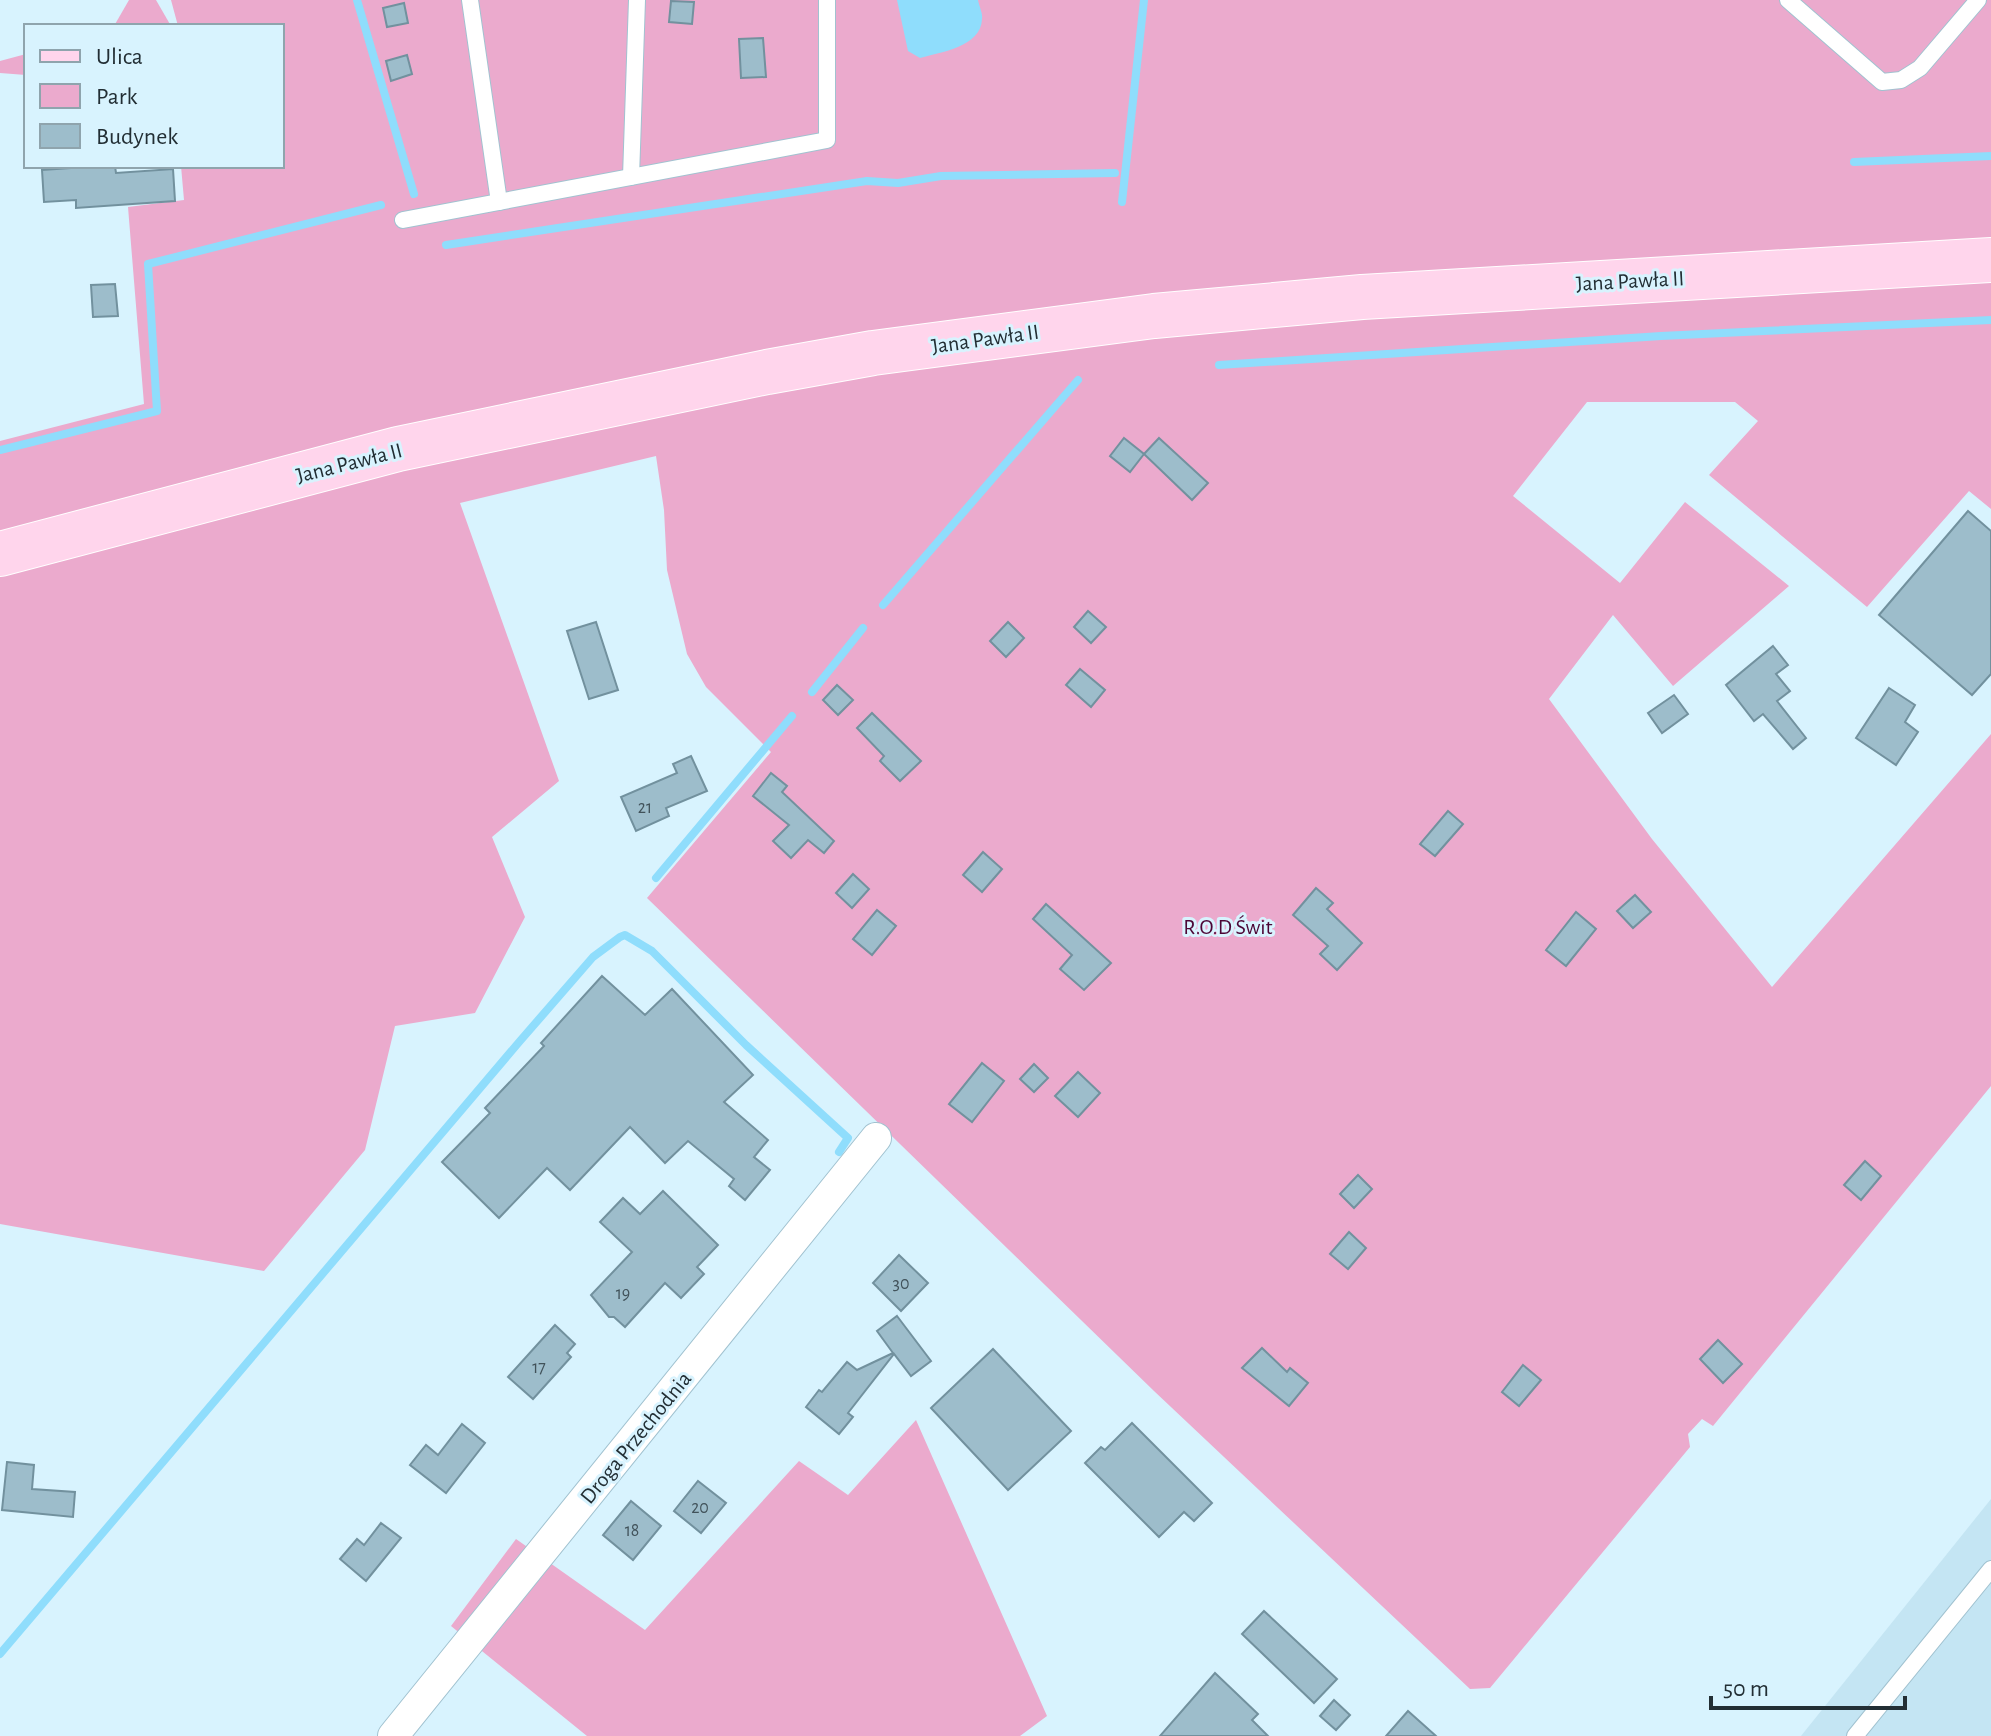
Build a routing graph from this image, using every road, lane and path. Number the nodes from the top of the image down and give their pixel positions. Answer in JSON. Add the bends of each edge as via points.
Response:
{"nodes":[{"id":1,"x":470,"y":0,"type":"edge"},
{"id":2,"x":637,"y":0,"type":"edge"},
{"id":3,"x":827,"y":0,"type":"edge"},
{"id":4,"x":1788,"y":0,"type":"edge"},
{"id":5,"x":1978,"y":0,"type":"edge"},
{"id":6,"x":631,"y":177,"type":"junction"},
{"id":7,"x":499,"y":202,"type":"junction"},
{"id":8,"x":403,"y":220,"type":"dead end"},
{"id":9,"x":1991,"y":260,"type":"edge"},
{"id":10,"x":0,"y":554,"type":"edge"},
{"id":11,"x":876,"y":1138,"type":"dead end"},
{"id":12,"x":1991,"y":1569,"type":"edge"},
{"id":13,"x":393,"y":1736,"type":"edge"},
{"id":14,"x":1855,"y":1736,"type":"edge"}],
"edges":[{"from":1,"to":7,"type":"lane"},
{"from":2,"to":6,"type":"lane"},
{"from":3,"to":6,"type":"lane","via":[[827,140]]},
{"from":4,"to":5,"type":"lane","via":[[1882,82],[1901,80],[1920,68]]},
{"from":6,"to":7,"type":"lane"},
{"from":7,"to":8,"type":"lane"},
{"from":9,"to":10,"type":"main road","name":"Jana Pawła II","via":[[1362,297],[1154,316],[873,353],[398,449]]},
{"from":11,"to":13,"type":"street","name":"Droga Przechodnia"},
{"from":12,"to":14,"type":"lane"}]}
